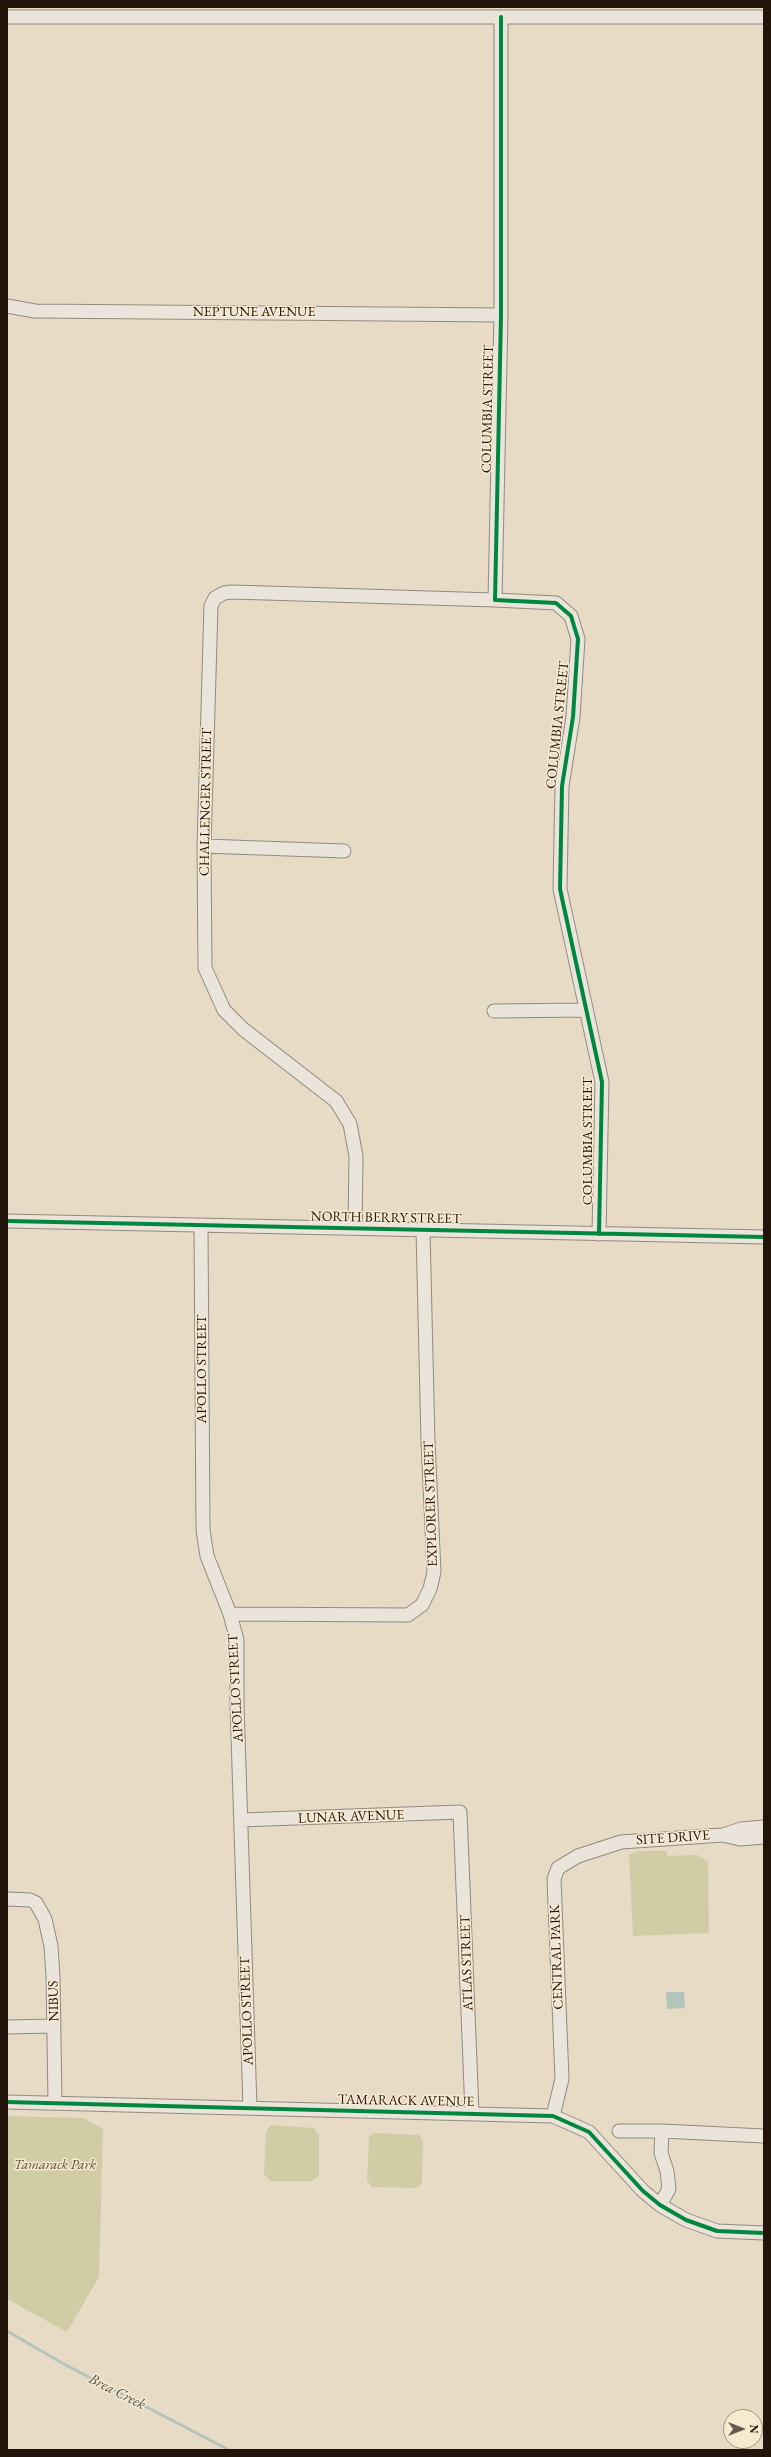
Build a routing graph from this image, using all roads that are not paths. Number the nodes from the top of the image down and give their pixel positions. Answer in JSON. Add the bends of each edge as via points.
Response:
{"nodes":[{"id":1,"x":285,"y":11,"type":"edge"},
{"id":2,"x":7,"y":17,"type":"edge"},
{"id":3,"x":501,"y":17,"type":"junction"},
{"id":4,"x":764,"y":17,"type":"edge"},
{"id":5,"x":7,"y":306,"type":"edge"},
{"id":6,"x":501,"y":315,"type":"junction"},
{"id":7,"x":495,"y":600,"type":"junction"},
{"id":8,"x":204,"y":846,"type":"junction"},
{"id":9,"x":344,"y":851,"type":"dead end"},
{"id":10,"x":586,"y":1010,"type":"junction"},
{"id":11,"x":494,"y":1011,"type":"dead end"},
{"id":12,"x":7,"y":1221,"type":"edge"},
{"id":13,"x":201,"y":1226,"type":"junction"},
{"id":14,"x":355,"y":1228,"type":"junction"},
{"id":15,"x":423,"y":1230,"type":"junction"},
{"id":16,"x":599,"y":1234,"type":"junction"},
{"id":17,"x":764,"y":1237,"type":"edge"},
{"id":18,"x":230,"y":1614,"type":"junction"},
{"id":19,"x":460,"y":1812,"type":"joint"},
{"id":20,"x":241,"y":1820,"type":"junction"},
{"id":21,"x":764,"y":1826,"type":"edge"},
{"id":22,"x":723,"y":1835,"type":"junction"},
{"id":23,"x":764,"y":1837,"type":"edge"},
{"id":24,"x":622,"y":1841,"type":"joint"},
{"id":25,"x":7,"y":1899,"type":"edge"},
{"id":26,"x":54,"y":2026,"type":"junction"},
{"id":27,"x":7,"y":2027,"type":"edge"},
{"id":28,"x":7,"y":2102,"type":"edge"},
{"id":29,"x":55,"y":2102,"type":"junction"},
{"id":30,"x":250,"y":2107,"type":"junction"},
{"id":31,"x":472,"y":2113,"type":"junction"},
{"id":32,"x":553,"y":2116,"type":"junction"},
{"id":33,"x":619,"y":2131,"type":"dead end"},
{"id":34,"x":662,"y":2131,"type":"junction"},
{"id":35,"x":764,"y":2136,"type":"edge"},
{"id":36,"x":660,"y":2205,"type":"junction"},
{"id":37,"x":764,"y":2233,"type":"edge"}],
"edges":[{"from":1,"to":2,"type":"street"},
{"from":1,"to":3,"type":"street"},
{"from":3,"to":4,"type":"street"},
{"from":3,"to":6,"type":"street","name":"COLUMBIA STREET"},
{"from":5,"to":6,"type":"street","name":"NEPTUNE AVENUE","via":[[35,311]]},
{"from":6,"to":7,"type":"street","name":"COLUMBIA STREET"},
{"from":7,"to":8,"type":"street","name":"CHALLENGER STREET","via":[[232,592],[215,598],[210,614]]},
{"from":7,"to":10,"type":"street","name":"COLUMBIA STREET","via":[[556,603],[565,609],[575,623],[578,639],[573,717],[562,786],[560,889]]},
{"from":8,"to":9,"type":"street"},
{"from":8,"to":14,"type":"street","name":"CHALLENGER STREET","via":[[205,968],[224,1010],[243,1029],[336,1101],[350,1124],[356,1156]]},
{"from":10,"to":11,"type":"street"},
{"from":10,"to":16,"type":"street","name":"COLUMBIA STREET","via":[[602,1082]]},
{"from":12,"to":13,"type":"street","name":"NORTH BERRY STREET"},
{"from":13,"to":14,"type":"street","name":"NORTH BERRY STREET"},
{"from":13,"to":18,"type":"street","name":"APOLLO STREET","via":[[203,1530],[207,1556]]},
{"from":14,"to":15,"type":"street","name":"NORTH BERRY STREET"},
{"from":15,"to":16,"type":"street","name":"NORTH BERRY STREET"},
{"from":15,"to":18,"type":"street","name":"EXPLORER STREET","via":[[434,1572],[430,1590],[422,1605],[408,1615]]},
{"from":16,"to":17,"type":"street","name":"NORTH BERRY STREET"},
{"from":18,"to":20,"type":"street","name":"APOLLO STREET","via":[[237,1640]]},
{"from":19,"to":20,"type":"street","name":"LUNAR AVENUE"},
{"from":19,"to":31,"type":"street","name":"ATLAS STREET"},
{"from":20,"to":30,"type":"street","name":"APOLLO STREET"},
{"from":21,"to":22,"type":"street","name":"SITE DRIVE","via":[[740,1829]]},
{"from":22,"to":23,"type":"street","name":"SITE DRIVE","via":[[740,1839]]},
{"from":22,"to":24,"type":"street","name":"SITE DRIVE"},
{"from":24,"to":32,"type":"street","name":"CENTRAL PARK","via":[[578,1856],[558,1868],[554,1879],[562,2078]]},
{"from":25,"to":26,"type":"street","name":"NIBUS","via":[[30,1900],[36,1903],[45,1919],[51,1946]]},
{"from":26,"to":27,"type":"street"},
{"from":26,"to":29,"type":"street","name":"NIBUS"},
{"from":28,"to":29,"type":"street","name":"TAMARACK AVENUE"},
{"from":29,"to":30,"type":"street","name":"TAMARACK AVENUE"},
{"from":30,"to":31,"type":"street","name":"TAMARACK AVENUE"},
{"from":31,"to":32,"type":"street","name":"TAMARACK AVENUE"},
{"from":32,"to":36,"type":"street","name":"TAMARACK AVENUE","via":[[589,2132]]},
{"from":33,"to":34,"type":"street"},
{"from":34,"to":35,"type":"street"},
{"from":34,"to":36,"type":"street","via":[[661,2153],[669,2189]]},
{"from":36,"to":37,"type":"street","name":"TAMARACK AVENUE","via":[[686,2220],[717,2231]]}]}
